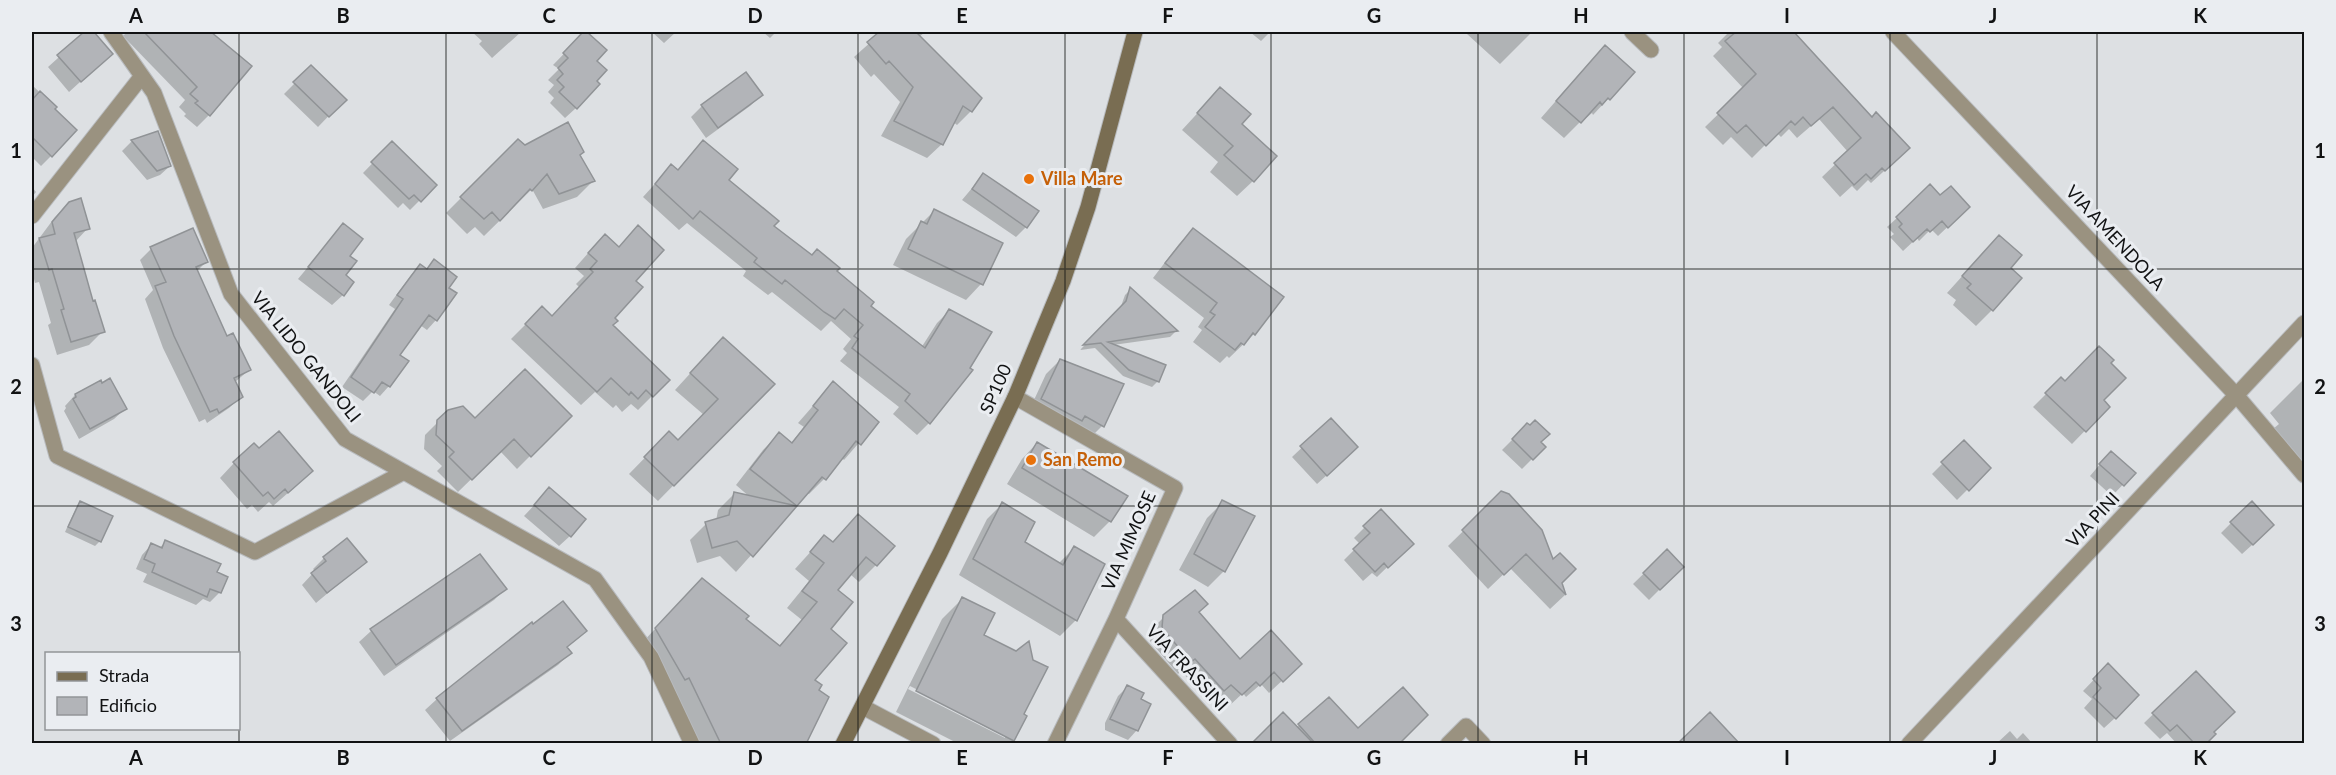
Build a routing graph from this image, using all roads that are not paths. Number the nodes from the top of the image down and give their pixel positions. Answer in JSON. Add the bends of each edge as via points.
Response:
{"nodes":[{"id":1,"x":111,"y":32,"type":"edge"},
{"id":2,"x":1135,"y":32,"type":"edge"},
{"id":3,"x":1632,"y":32,"type":"edge"},
{"id":4,"x":1893,"y":32,"type":"edge"},
{"id":5,"x":1651,"y":50,"type":"dead end"},
{"id":6,"x":142,"y":76,"type":"junction"},
{"id":7,"x":32,"y":216,"type":"edge"},
{"id":8,"x":2304,"y":323,"type":"edge"},
{"id":9,"x":32,"y":365,"type":"edge"},
{"id":10,"x":2237,"y":396,"type":"junction"},
{"id":11,"x":1015,"y":397,"type":"junction"},
{"id":12,"x":404,"y":472,"type":"junction"},
{"id":13,"x":2304,"y":475,"type":"edge"},
{"id":14,"x":1116,"y":619,"type":"junction"},
{"id":15,"x":863,"y":706,"type":"junction"},
{"id":16,"x":692,"y":744,"type":"edge"},
{"id":17,"x":843,"y":744,"type":"edge"},
{"id":18,"x":933,"y":744,"type":"edge"},
{"id":19,"x":1055,"y":744,"type":"edge"},
{"id":20,"x":1230,"y":744,"type":"edge"},
{"id":21,"x":1448,"y":744,"type":"edge"},
{"id":22,"x":1483,"y":744,"type":"edge"},
{"id":23,"x":1909,"y":744,"type":"edge"}],
"edges":[{"from":1,"to":6,"type":"street","name":"VIA LIDO GANDOLI"},
{"from":2,"to":11,"type":"main road","name":"SP100","number":"SP100","via":[[1088,207],[1063,282]]},
{"from":3,"to":5,"type":"street"},
{"from":4,"to":10,"type":"street","name":"VIA AMENDOLA"},
{"from":6,"to":7,"type":"street"},
{"from":6,"to":12,"type":"street","name":"VIA LIDO GANDOLI","via":[[154,93],[231,294],[345,439]]},
{"from":8,"to":10,"type":"street","name":"VIA PINI"},
{"from":9,"to":12,"type":"street","via":[[57,456],[255,552]]},
{"from":10,"to":13,"type":"street","name":"VIA AMENDOLA"},
{"from":10,"to":23,"type":"street","name":"VIA PINI"},
{"from":11,"to":14,"type":"street","name":"VIA MIMOSE","via":[[1175,488]]},
{"from":11,"to":15,"type":"main road","name":"SP100","number":"SP100"},
{"from":12,"to":16,"type":"street","name":"VIA LIDO GANDOLI","via":[[595,579],[651,657]]},
{"from":14,"to":19,"type":"street","name":"VIA MIMOSE"},
{"from":14,"to":20,"type":"street","name":"VIA FRASSINI"},
{"from":15,"to":17,"type":"main road","name":"SP100","number":"SP100"},
{"from":15,"to":18,"type":"street"},
{"from":21,"to":22,"type":"street","via":[[1467,726]]}]}
